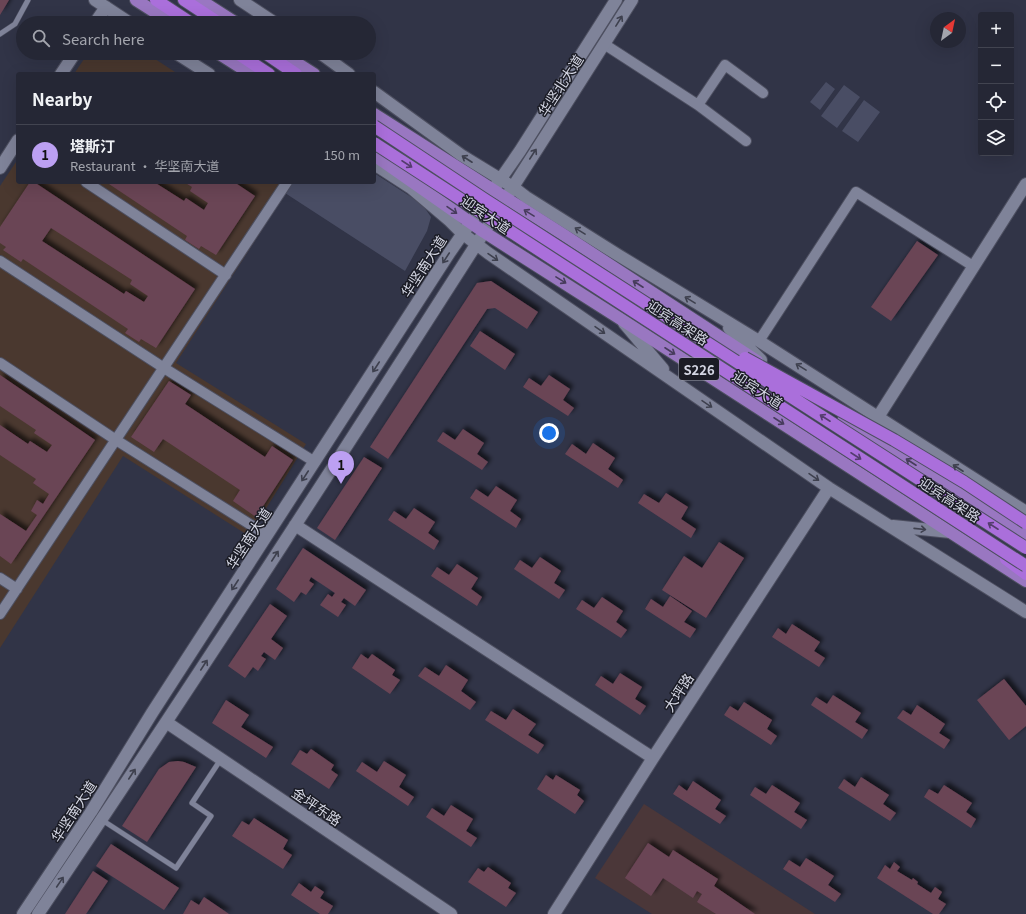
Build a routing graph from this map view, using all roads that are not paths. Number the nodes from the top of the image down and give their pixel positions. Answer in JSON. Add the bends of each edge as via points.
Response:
{"nodes":[{"id":1,"x":28,"y":0,"type":"edge"},
{"id":2,"x":95,"y":0,"type":"edge"},
{"id":3,"x":136,"y":0,"type":"edge"},
{"id":4,"x":156,"y":0,"type":"edge"},
{"id":5,"x":184,"y":0,"type":"edge"},
{"id":6,"x":190,"y":0,"type":"edge"},
{"id":7,"x":200,"y":0,"type":"edge"},
{"id":8,"x":241,"y":0,"type":"edge"},
{"id":9,"x":616,"y":0,"type":"edge"},
{"id":10,"x":632,"y":0,"type":"edge"},
{"id":11,"x":106,"y":7,"type":"junction"},
{"id":12,"x":19,"y":16,"type":"edge"},
{"id":13,"x":100,"y":16,"type":"edge"},
{"id":14,"x":120,"y":16,"type":"edge"},
{"id":15,"x":161,"y":16,"type":"edge"},
{"id":16,"x":180,"y":16,"type":"edge"},
{"id":17,"x":208,"y":16,"type":"edge"},
{"id":18,"x":213,"y":16,"type":"edge"},
{"id":19,"x":225,"y":16,"type":"edge"},
{"id":20,"x":265,"y":16,"type":"edge"},
{"id":21,"x":16,"y":22,"type":"edge"},
{"id":22,"x":0,"y":34,"type":"edge"},
{"id":23,"x":604,"y":44,"type":"junction"},
{"id":24,"x":71,"y":60,"type":"edge"},
{"id":25,"x":187,"y":60,"type":"edge"},
{"id":26,"x":229,"y":60,"type":"edge"},
{"id":27,"x":248,"y":60,"type":"edge"},
{"id":28,"x":282,"y":60,"type":"edge"},
{"id":29,"x":284,"y":60,"type":"edge"},
{"id":30,"x":330,"y":60,"type":"edge"},
{"id":31,"x":63,"y":72,"type":"edge"},
{"id":32,"x":206,"y":72,"type":"edge"},
{"id":33,"x":248,"y":72,"type":"edge"},
{"id":34,"x":266,"y":72,"type":"edge"},
{"id":35,"x":294,"y":72,"type":"edge"},
{"id":36,"x":310,"y":72,"type":"edge"},
{"id":37,"x":346,"y":72,"type":"edge"},
{"id":38,"x":376,"y":93,"type":"edge"},
{"id":39,"x":764,"y":93,"type":"dead end"},
{"id":40,"x":698,"y":105,"type":"junction"},
{"id":41,"x":376,"y":115,"type":"edge"},
{"id":42,"x":376,"y":127,"type":"edge"},
{"id":43,"x":746,"y":141,"type":"dead end"},
{"id":44,"x":16,"y":143,"type":"edge"},
{"id":45,"x":376,"y":144,"type":"edge"},
{"id":46,"x":376,"y":156,"type":"edge"},
{"id":47,"x":376,"y":165,"type":"edge"},
{"id":48,"x":0,"y":168,"type":"edge"},
{"id":49,"x":500,"y":180,"type":"junction"},
{"id":50,"x":89,"y":184,"type":"edge"},
{"id":51,"x":286,"y":184,"type":"edge"},
{"id":52,"x":1026,"y":184,"type":"edge"},
{"id":53,"x":513,"y":187,"type":"junction"},
{"id":54,"x":492,"y":190,"type":"junction"},
{"id":55,"x":506,"y":198,"type":"junction"},
{"id":56,"x":470,"y":222,"type":"junction"},
{"id":57,"x":484,"y":232,"type":"junction"},
{"id":58,"x":462,"y":233,"type":"junction"},
{"id":59,"x":477,"y":244,"type":"junction"},
{"id":60,"x":0,"y":261,"type":"edge"},
{"id":61,"x":973,"y":266,"type":"junction"},
{"id":62,"x":226,"y":275,"type":"junction"},
{"id":63,"x":643,"y":301,"type":"junction"},
{"id":64,"x":716,"y":316,"type":"junction"},
{"id":65,"x":619,"y":318,"type":"junction"},
{"id":66,"x":760,"y":341,"type":"junction"},
{"id":67,"x":0,"y":363,"type":"edge"},
{"id":68,"x":164,"y":368,"type":"junction"},
{"id":69,"x":770,"y":370,"type":"junction"},
{"id":70,"x":673,"y":381,"type":"junction"},
{"id":71,"x":878,"y":417,"type":"junction"},
{"id":72,"x":116,"y":440,"type":"junction"},
{"id":73,"x":315,"y":462,"type":"junction"},
{"id":74,"x":964,"y":482,"type":"junction"},
{"id":75,"x":829,"y":488,"type":"junction"},
{"id":76,"x":932,"y":505,"type":"junction"},
{"id":77,"x":1026,"y":512,"type":"edge"},
{"id":78,"x":1026,"y":518,"type":"edge"},
{"id":79,"x":1026,"y":524,"type":"edge"},
{"id":80,"x":295,"y":525,"type":"junction"},
{"id":81,"x":890,"y":525,"type":"junction"},
{"id":82,"x":950,"y":532,"type":"junction"},
{"id":83,"x":267,"y":535,"type":"junction"},
{"id":84,"x":1026,"y":536,"type":"edge"},
{"id":85,"x":1026,"y":548,"type":"edge"},
{"id":86,"x":1026,"y":566,"type":"edge"},
{"id":87,"x":1026,"y":574,"type":"edge"},
{"id":88,"x":0,"y":578,"type":"edge"},
{"id":89,"x":1026,"y":581,"type":"edge"},
{"id":90,"x":17,"y":589,"type":"junction"},
{"id":91,"x":1026,"y":612,"type":"edge"},
{"id":92,"x":0,"y":614,"type":"edge"},
{"id":93,"x":166,"y":722,"type":"junction"},
{"id":94,"x":653,"y":758,"type":"junction"},
{"id":95,"x":221,"y":759,"type":"junction"},
{"id":96,"x":102,"y":820,"type":"junction"},
{"id":97,"x":23,"y":914,"type":"edge"},
{"id":98,"x":38,"y":914,"type":"edge"},
{"id":99,"x":451,"y":914,"type":"edge"},
{"id":100,"x":554,"y":914,"type":"edge"}],
"edges":[{"from":1,"to":12,"type":"lane"},
{"from":2,"to":11,"type":"street"},
{"from":3,"to":15,"type":"main road"},
{"from":4,"to":16,"type":"highway"},
{"from":5,"to":17,"type":"highway"},
{"from":6,"to":18,"type":"highway"},
{"from":7,"to":19,"type":"main road"},
{"from":8,"to":20,"type":"street"},
{"from":9,"to":49,"type":"street","name":"华坚北大道"},
{"from":23,"to":10,"type":"street","name":"华坚北大道","one_way":true},
{"from":11,"to":13,"type":"street"},
{"from":11,"to":14,"type":"street"},
{"from":21,"to":22,"type":"lane"},
{"from":23,"to":40,"type":"street"},
{"from":53,"to":23,"type":"street","name":"华坚北大道","one_way":true},
{"from":24,"to":31,"type":"street"},
{"from":25,"to":32,"type":"street"},
{"from":26,"to":33,"type":"main road"},
{"from":27,"to":34,"type":"highway"},
{"from":28,"to":35,"type":"highway"},
{"from":29,"to":36,"type":"main road"},
{"from":30,"to":37,"type":"street"},
{"from":49,"to":38,"type":"street","one_way":true},
{"from":39,"to":40,"type":"street","via":[[725,65]]},
{"from":40,"to":43,"type":"street"},
{"from":41,"to":54,"type":"main road","name":"迎宾大道","number":"S226"},
{"from":42,"to":63,"type":"highway","name":"迎宾高架路","bridge":true},
{"from":44,"to":48,"type":"street"},
{"from":45,"to":76,"type":"highway","name":"迎宾高架路","one_way":true,"bridge":true},
{"from":46,"to":56,"type":"main road","name":"迎宾大道","number":"S226","one_way":true},
{"from":47,"to":58,"type":"street","via":[[411,188]]},
{"from":49,"to":53,"type":"street"},
{"from":49,"to":54,"type":"street","name":"华坚南大道"},
{"from":50,"to":62,"type":"street"},
{"from":51,"to":62,"type":"street"},
{"from":52,"to":61,"type":"street"},
{"from":53,"to":55,"type":"street","name":"华坚南大道"},
{"from":64,"to":53,"type":"street","one_way":true},
{"from":54,"to":55,"type":"main road","name":"迎宾大道","number":"S226"},
{"from":54,"to":56,"type":"street","name":"华坚南大道"},
{"from":55,"to":57,"type":"street","name":"华坚南大道"},
{"from":69,"to":55,"type":"main road","name":"迎宾大道","number":"S226","one_way":true},
{"from":56,"to":57,"type":"main road","name":"迎宾大道","number":"S226"},
{"from":56,"to":58,"type":"street","name":"华坚南大道"},
{"from":57,"to":59,"type":"street","name":"华坚南大道"},
{"from":57,"to":65,"type":"main road","name":"迎宾大道","number":"S226","one_way":true},
{"from":58,"to":59,"type":"street"},
{"from":58,"to":73,"type":"street","name":"华坚南大道","one_way":true},
{"from":59,"to":70,"type":"street","one_way":true},
{"from":59,"to":80,"type":"street","name":"华坚南大道"},
{"from":60,"to":68,"type":"street"},
{"from":61,"to":66,"type":"street","via":[[856,192]]},
{"from":61,"to":71,"type":"street"},
{"from":62,"to":68,"type":"street"},
{"from":63,"to":74,"type":"highway","bridge":true,"via":[[894,440]]},
{"from":85,"to":63,"type":"highway","name":"迎宾高架路","one_way":true,"bridge":true},
{"from":64,"to":66,"type":"street"},
{"from":64,"to":69,"type":"street"},
{"from":65,"to":70,"type":"street"},
{"from":65,"to":82,"type":"main road","name":"迎宾大道","number":"S226","one_way":true},
{"from":71,"to":66,"type":"street","one_way":true},
{"from":67,"to":72,"type":"street"},
{"from":68,"to":72,"type":"street"},
{"from":68,"to":73,"type":"street"},
{"from":84,"to":69,"type":"main road","name":"迎宾大道","number":"S226","one_way":true},
{"from":70,"to":75,"type":"street","one_way":true},
{"from":77,"to":71,"type":"street","one_way":true},
{"from":72,"to":83,"type":"street"},
{"from":72,"to":90,"type":"street"},
{"from":73,"to":83,"type":"street","name":"华坚南大道","one_way":true},
{"from":74,"to":78,"type":"highway","bridge":true},
{"from":74,"to":79,"type":"highway","bridge":true},
{"from":75,"to":81,"type":"street"},
{"from":75,"to":94,"type":"street","name":"大坪路"},
{"from":76,"to":86,"type":"highway","name":"迎宾高架路","bridge":true},
{"from":76,"to":87,"type":"highway","bridge":true},
{"from":93,"to":80,"type":"street","name":"华坚南大道","one_way":true},
{"from":80,"to":94,"type":"street"},
{"from":81,"to":82,"type":"street","one_way":true},
{"from":81,"to":91,"type":"street"},
{"from":82,"to":89,"type":"main road","name":"迎宾大道","number":"S226"},
{"from":83,"to":97,"type":"street","name":"华坚南大道","one_way":true},
{"from":88,"to":90,"type":"street"},
{"from":90,"to":92,"type":"street"},
{"from":93,"to":95,"type":"street","name":"金坪东路"},
{"from":96,"to":93,"type":"street","name":"华坚南大道","one_way":true},
{"from":94,"to":100,"type":"street","name":"大坪路"},
{"from":95,"to":96,"type":"lane","via":[[192,803],[211,816],[176,868]]},
{"from":95,"to":99,"type":"street","name":"金坪东路"},
{"from":98,"to":96,"type":"street","name":"华坚南大道","one_way":true}]}
